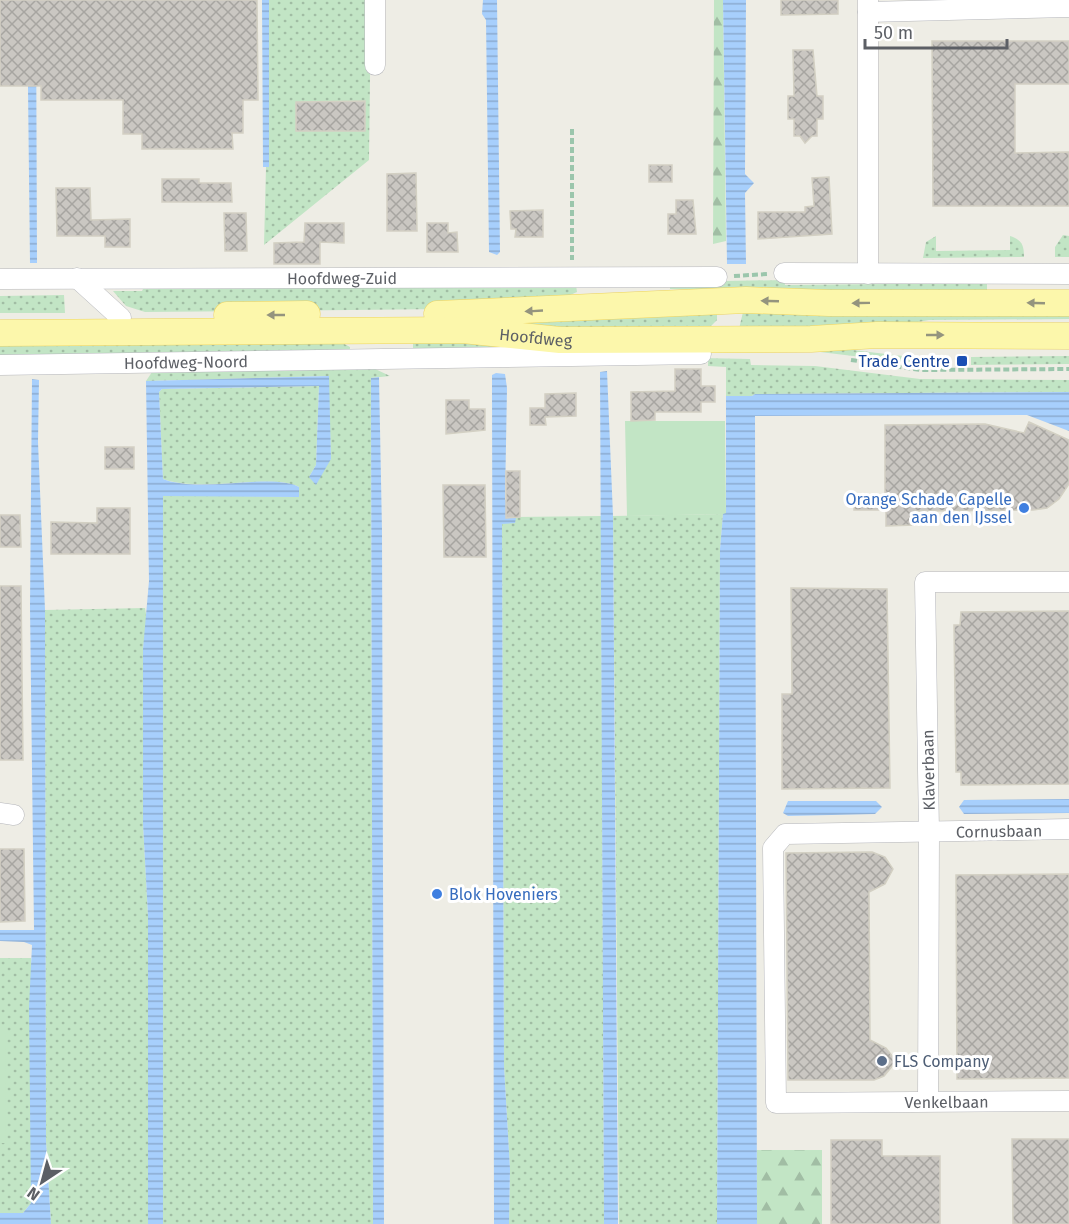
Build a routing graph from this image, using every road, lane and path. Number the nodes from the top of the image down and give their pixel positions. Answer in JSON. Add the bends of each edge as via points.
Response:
{"nodes":[{"id":1,"x":375,"y":0,"type":"edge"},
{"id":2,"x":868,"y":6,"type":"edge"},
{"id":3,"x":1069,"y":7,"type":"edge"},
{"id":4,"x":375,"y":65,"type":"dead end"},
{"id":5,"x":572,"y":129,"type":"dead end"},
{"id":6,"x":784,"y":273,"type":"joint"},
{"id":7,"x":868,"y":274,"type":"junction"},
{"id":8,"x":1069,"y":274,"type":"edge"},
{"id":9,"x":572,"y":276,"type":"junction"},
{"id":10,"x":606,"y":277,"type":"junction"},
{"id":11,"x":717,"y":277,"type":"joint"},
{"id":12,"x":77,"y":278,"type":"junction"},
{"id":13,"x":0,"y":279,"type":"edge"},
{"id":14,"x":721,"y":302,"type":"junction"},
{"id":15,"x":1069,"y":303,"type":"edge"},
{"id":16,"x":630,"y":305,"type":"junction"},
{"id":17,"x":579,"y":308,"type":"junction"},
{"id":18,"x":0,"y":318,"type":"edge"},
{"id":19,"x":121,"y":318,"type":"junction"},
{"id":20,"x":349,"y":331,"type":"junction"},
{"id":21,"x":401,"y":331,"type":"junction"},
{"id":22,"x":0,"y":333,"type":"edge"},
{"id":23,"x":1069,"y":336,"type":"edge"},
{"id":24,"x":696,"y":347,"type":"junction"},
{"id":25,"x":377,"y":359,"type":"junction"},
{"id":26,"x":844,"y":359,"type":"dead end"},
{"id":27,"x":0,"y":365,"type":"edge"},
{"id":28,"x":1069,"y":369,"type":"edge"},
{"id":29,"x":1069,"y":582,"type":"edge"},
{"id":30,"x":1069,"y":829,"type":"edge"},
{"id":31,"x":929,"y":832,"type":"junction"},
{"id":32,"x":928,"y":1101,"type":"junction"},
{"id":33,"x":1069,"y":1101,"type":"edge"},
{"id":34,"x":822,"y":1104,"type":"joint"}],
"edges":[{"from":1,"to":4,"type":"street"},
{"from":2,"to":3,"type":"street"},
{"from":2,"to":7,"type":"street"},
{"from":5,"to":9,"type":"path"},
{"from":6,"to":7,"type":"street"},
{"from":6,"to":11,"type":"path"},
{"from":7,"to":8,"type":"street"},
{"from":9,"to":10,"type":"street","name":"Hoofdweg-Zuid"},
{"from":9,"to":12,"type":"street","name":"Hoofdweg-Zuid"},
{"from":10,"to":11,"type":"street","name":"Hoofdweg-Zuid"},
{"from":10,"to":16,"type":"street"},
{"from":10,"to":17,"type":"street"},
{"from":12,"to":13,"type":"street","name":"Hoofdweg-Zuid"},
{"from":12,"to":19,"type":"street"},
{"from":15,"to":14,"type":"main road","name":"Hoofdweg","one_way":true},
{"from":14,"to":16,"type":"main road","name":"Hoofdweg"},
{"from":14,"to":24,"type":"main road","via":[[730,315],[727,326],[704,330]]},
{"from":16,"to":17,"type":"main road","name":"Hoofdweg"},
{"from":17,"to":19,"type":"main road","name":"Hoofdweg","one_way":true},
{"from":18,"to":19,"type":"main road","name":"Hoofdweg"},
{"from":20,"to":21,"type":"main road","name":"Hoofdweg"},
{"from":20,"to":22,"type":"main road","name":"Hoofdweg"},
{"from":20,"to":25,"type":"street"},
{"from":21,"to":24,"type":"main road","name":"Hoofdweg","via":[[463,330]]},
{"from":21,"to":25,"type":"street"},
{"from":24,"to":23,"type":"main road","name":"Hoofdweg","one_way":true,"via":[[877,335]]},
{"from":24,"to":25,"type":"street","name":"Hoofdweg-Noord"},
{"from":25,"to":27,"type":"street","name":"Hoofdweg-Noord"},
{"from":26,"to":28,"type":"path","via":[[921,370]]},
{"from":29,"to":31,"type":"street","name":"Klaverbaan","via":[[925,582]]},
{"from":30,"to":31,"type":"street","name":"Cornusbaan"},
{"from":31,"to":32,"type":"street","name":"Klaverbaan"},
{"from":31,"to":34,"type":"street","name":"Cornusbaan","via":[[784,834],[773,848],[776,1103]]},
{"from":32,"to":33,"type":"street","name":"Venkelbaan"},
{"from":32,"to":34,"type":"street","name":"Venkelbaan"}]}
